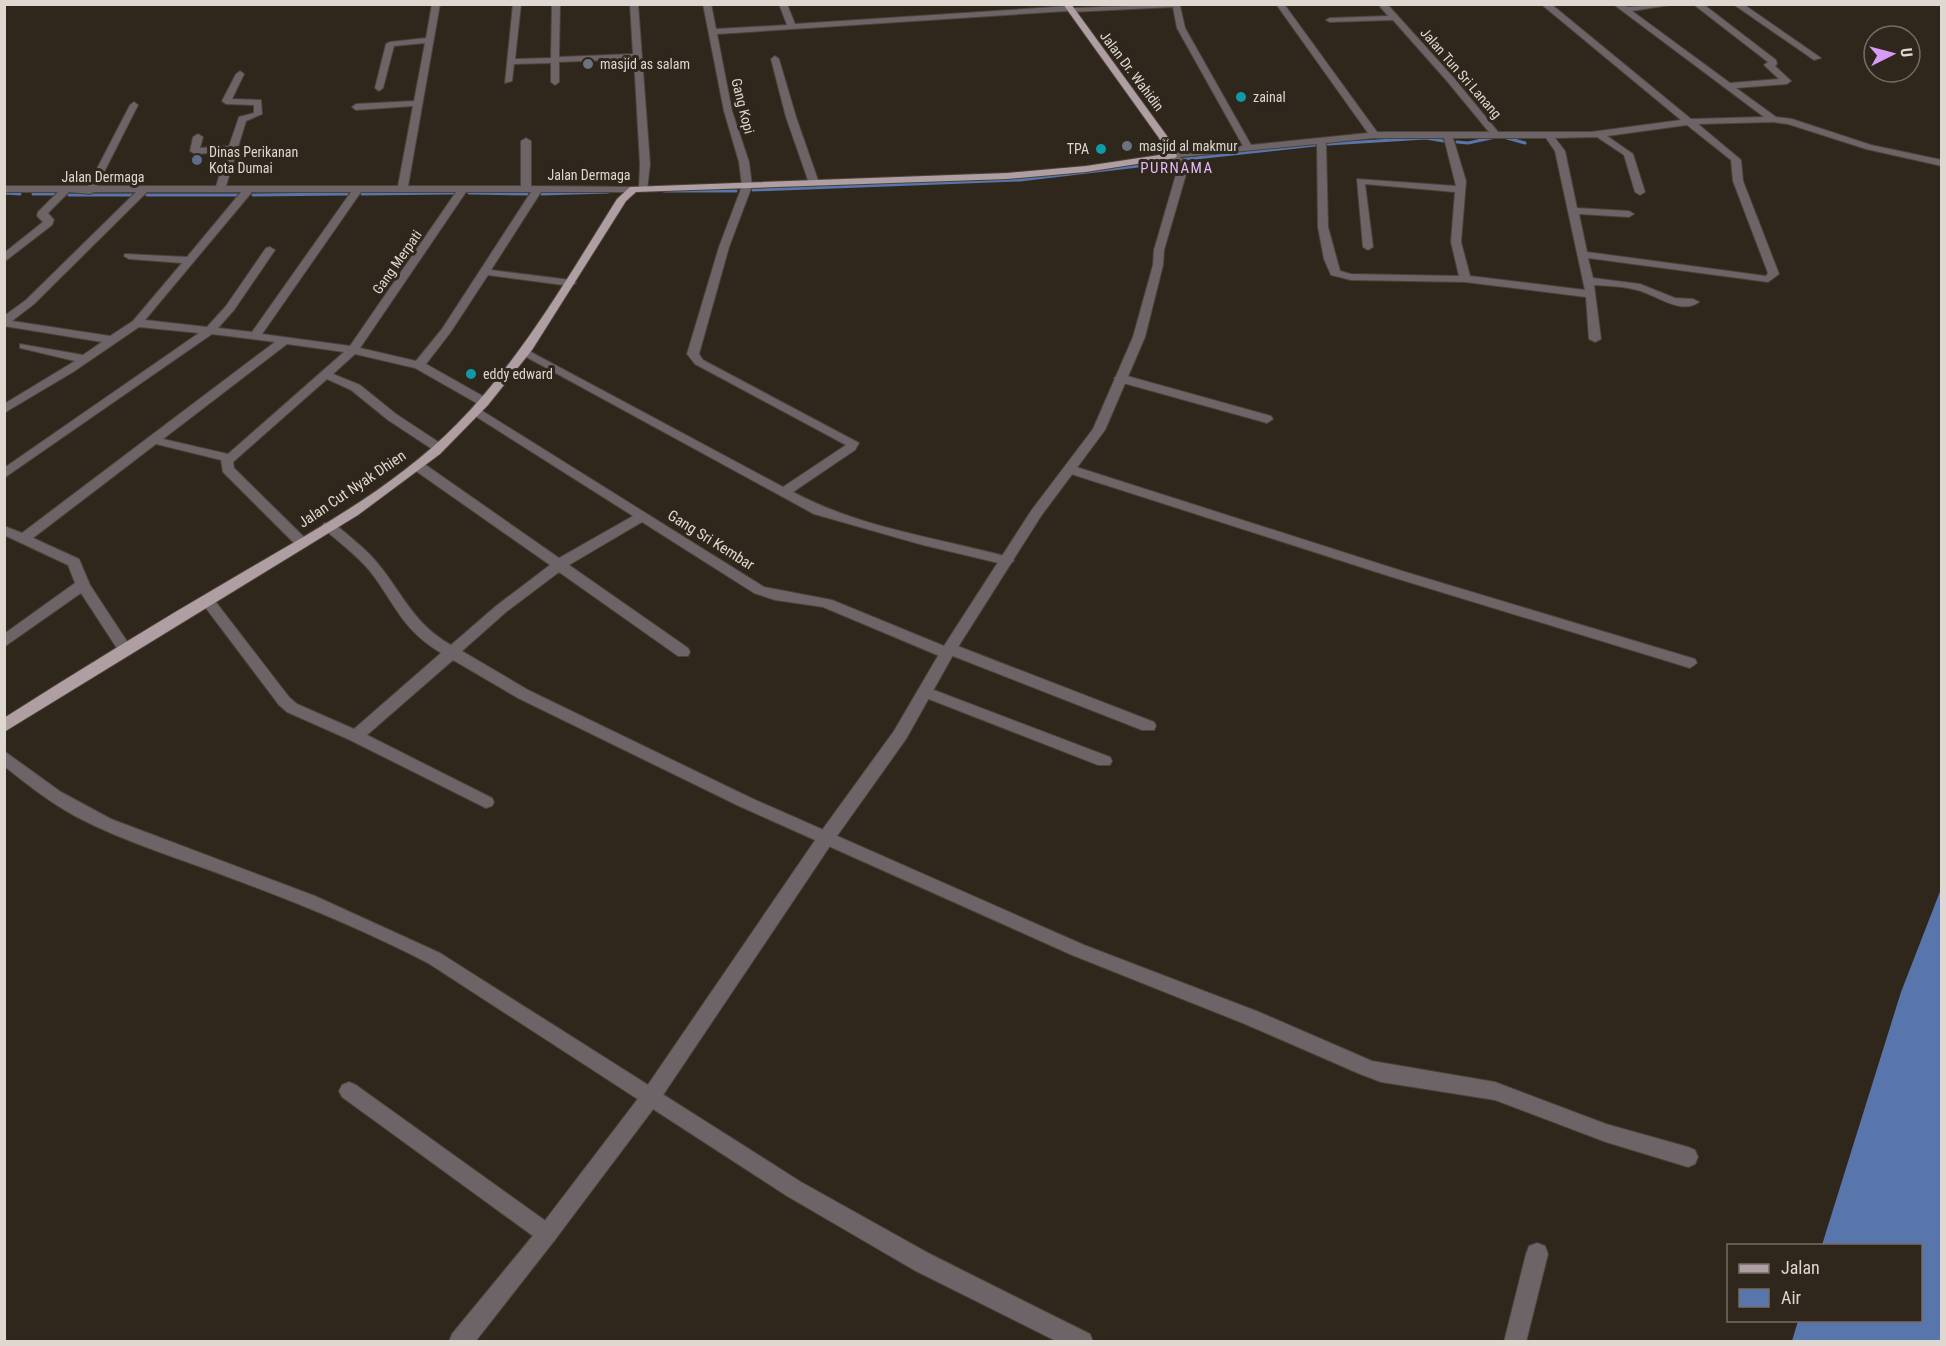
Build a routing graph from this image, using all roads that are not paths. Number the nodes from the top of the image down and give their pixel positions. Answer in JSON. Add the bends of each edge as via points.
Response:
{"nodes":[{"id":1,"x":436,"y":4,"type":"edge"},
{"id":2,"x":517,"y":4,"type":"edge"},
{"id":3,"x":556,"y":4,"type":"edge"},
{"id":4,"x":634,"y":4,"type":"edge"},
{"id":5,"x":706,"y":4,"type":"edge"},
{"id":6,"x":783,"y":4,"type":"edge"},
{"id":7,"x":1280,"y":4,"type":"edge"},
{"id":8,"x":1382,"y":4,"type":"edge"},
{"id":9,"x":1545,"y":4,"type":"edge"},
{"id":10,"x":1672,"y":4,"type":"edge"},
{"id":11,"x":1697,"y":4,"type":"edge"},
{"id":12,"x":1737,"y":4,"type":"edge"},
{"id":13,"x":1177,"y":5,"type":"edge"},
{"id":14,"x":1070,"y":7,"type":"edge"},
{"id":15,"x":1621,"y":7,"type":"edge"},
{"id":16,"x":1394,"y":18,"type":"junction"},
{"id":17,"x":1330,"y":20,"type":"dead end"},
{"id":18,"x":792,"y":26,"type":"junction"},
{"id":19,"x":712,"y":32,"type":"junction"},
{"id":20,"x":429,"y":40,"type":"junction"},
{"id":21,"x":637,"y":56,"type":"junction"},
{"id":22,"x":1817,"y":58,"type":"dead end"},
{"id":23,"x":554,"y":59,"type":"junction"},
{"id":24,"x":775,"y":59,"type":"dead end"},
{"id":25,"x":511,"y":62,"type":"junction"},
{"id":26,"x":240,"y":74,"type":"dead end"},
{"id":27,"x":508,"y":81,"type":"dead end"},
{"id":28,"x":555,"y":82,"type":"dead end"},
{"id":29,"x":1727,"y":86,"type":"junction"},
{"id":30,"x":379,"y":88,"type":"dead end"},
{"id":31,"x":418,"y":104,"type":"junction"},
{"id":32,"x":134,"y":105,"type":"dead end"},
{"id":33,"x":356,"y":107,"type":"dead end"},
{"id":34,"x":1773,"y":119,"type":"junction"},
{"id":35,"x":1690,"y":122,"type":"junction"},
{"id":36,"x":1495,"y":134,"type":"junction"},
{"id":37,"x":1548,"y":134,"type":"junction"},
{"id":38,"x":1599,"y":134,"type":"junction"},
{"id":39,"x":1374,"y":135,"type":"junction"},
{"id":40,"x":1448,"y":135,"type":"junction"},
{"id":41,"x":198,"y":136,"type":"dead end"},
{"id":42,"x":1318,"y":140,"type":"junction"},
{"id":43,"x":526,"y":141,"type":"dead end"},
{"id":44,"x":1248,"y":147,"type":"junction"},
{"id":45,"x":232,"y":149,"type":"junction"},
{"id":46,"x":1172,"y":156,"type":"junction"},
{"id":47,"x":1941,"y":163,"type":"edge"},
{"id":48,"x":814,"y":183,"type":"junction"},
{"id":49,"x":747,"y":186,"type":"junction"},
{"id":50,"x":4,"y":189,"type":"edge"},
{"id":51,"x":463,"y":189,"type":"junction"},
{"id":52,"x":532,"y":189,"type":"junction"},
{"id":53,"x":639,"y":189,"type":"junction"},
{"id":54,"x":1458,"y":189,"type":"junction"},
{"id":55,"x":220,"y":190,"type":"junction"},
{"id":56,"x":248,"y":190,"type":"junction"},
{"id":57,"x":357,"y":190,"type":"junction"},
{"id":58,"x":402,"y":190,"type":"junction"},
{"id":59,"x":65,"y":191,"type":"junction"},
{"id":60,"x":90,"y":191,"type":"junction"},
{"id":61,"x":144,"y":191,"type":"junction"},
{"id":62,"x":1640,"y":192,"type":"dead end"},
{"id":63,"x":1573,"y":211,"type":"junction"},
{"id":64,"x":1629,"y":214,"type":"dead end"},
{"id":65,"x":1368,"y":247,"type":"dead end"},
{"id":66,"x":270,"y":249,"type":"dead end"},
{"id":67,"x":1581,"y":254,"type":"junction"},
{"id":68,"x":129,"y":256,"type":"dead end"},
{"id":69,"x":4,"y":259,"type":"edge"},
{"id":70,"x":190,"y":260,"type":"junction"},
{"id":71,"x":492,"y":273,"type":"dead end"},
{"id":72,"x":1465,"y":279,"type":"junction"},
{"id":73,"x":1588,"y":281,"type":"junction"},
{"id":74,"x":571,"y":283,"type":"junction"},
{"id":75,"x":1591,"y":294,"type":"junction"},
{"id":76,"x":1693,"y":302,"type":"dead end"},
{"id":77,"x":4,"y":322,"type":"edge"},
{"id":78,"x":137,"y":323,"type":"junction"},
{"id":79,"x":210,"y":330,"type":"junction"},
{"id":80,"x":255,"y":336,"type":"junction"},
{"id":81,"x":1595,"y":339,"type":"dead end"},
{"id":82,"x":112,"y":340,"type":"junction"},
{"id":83,"x":284,"y":341,"type":"junction"},
{"id":84,"x":24,"y":346,"type":"dead end"},
{"id":85,"x":352,"y":350,"type":"junction"},
{"id":86,"x":525,"y":353,"type":"junction"},
{"id":87,"x":84,"y":359,"type":"junction"},
{"id":88,"x":418,"y":365,"type":"junction"},
{"id":89,"x":326,"y":375,"type":"junction"},
{"id":90,"x":1120,"y":378,"type":"junction"},
{"id":91,"x":480,"y":406,"type":"junction"},
{"id":92,"x":4,"y":409,"type":"edge"},
{"id":93,"x":1267,"y":419,"type":"dead end"},
{"id":94,"x":153,"y":440,"type":"junction"},
{"id":95,"x":439,"y":448,"type":"junction"},
{"id":96,"x":229,"y":459,"type":"junction"},
{"id":97,"x":418,"y":466,"type":"junction"},
{"id":98,"x":1070,"y":469,"type":"junction"},
{"id":99,"x":4,"y":474,"type":"edge"},
{"id":100,"x":784,"y":492,"type":"junction"},
{"id":101,"x":643,"y":516,"type":"junction"},
{"id":102,"x":329,"y":526,"type":"junction"},
{"id":103,"x":4,"y":530,"type":"edge"},
{"id":104,"x":24,"y":538,"type":"junction"},
{"id":105,"x":302,"y":543,"type":"junction"},
{"id":106,"x":1007,"y":561,"type":"junction"},
{"id":107,"x":560,"y":565,"type":"junction"},
{"id":108,"x":83,"y":585,"type":"junction"},
{"id":109,"x":207,"y":600,"type":"junction"},
{"id":110,"x":4,"y":642,"type":"edge"},
{"id":111,"x":125,"y":649,"type":"junction"},
{"id":112,"x":949,"y":651,"type":"junction"},
{"id":113,"x":450,"y":652,"type":"junction"},
{"id":114,"x":683,"y":652,"type":"dead end"},
{"id":115,"x":1690,"y":663,"type":"dead end"},
{"id":116,"x":926,"y":692,"type":"junction"},
{"id":117,"x":4,"y":726,"type":"edge"},
{"id":118,"x":1148,"y":726,"type":"dead end"},
{"id":119,"x":356,"y":736,"type":"junction"},
{"id":120,"x":4,"y":757,"type":"edge"},
{"id":121,"x":1104,"y":761,"type":"dead end"},
{"id":122,"x":486,"y":802,"type":"dead end"},
{"id":123,"x":826,"y":838,"type":"junction"},
{"id":124,"x":349,"y":1090,"type":"dead end"},
{"id":125,"x":650,"y":1098,"type":"junction"},
{"id":126,"x":1688,"y":1157,"type":"dead end"},
{"id":127,"x":547,"y":1234,"type":"junction"},
{"id":128,"x":1537,"y":1254,"type":"dead end"},
{"id":129,"x":460,"y":1341,"type":"edge"},
{"id":130,"x":1082,"y":1341,"type":"edge"},
{"id":131,"x":1515,"y":1341,"type":"edge"}],
"edges":[{"from":1,"to":20,"type":"street"},
{"from":2,"to":25,"type":"street"},
{"from":3,"to":23,"type":"street"},
{"from":4,"to":21,"type":"street"},
{"from":5,"to":19,"type":"street","name":"Gang Kopi"},
{"from":6,"to":18,"type":"street"},
{"from":7,"to":39,"type":"street"},
{"from":8,"to":16,"type":"street","name":"Jalan Tun Sri Lanang"},
{"from":9,"to":35,"type":"street"},
{"from":10,"to":15,"type":"street"},
{"from":11,"to":29,"type":"street","via":[[1773,62],[1767,65],[1787,81]]},
{"from":12,"to":22,"type":"street"},
{"from":13,"to":14,"type":"street"},
{"from":13,"to":44,"type":"street","via":[[1181,28]]},
{"from":14,"to":18,"type":"street","via":[[883,16]]},
{"from":14,"to":46,"type":"main road","name":"Jalan Dr. Wahidin","via":[[1164,138]]},
{"from":15,"to":29,"type":"street"},
{"from":16,"to":17,"type":"street"},
{"from":16,"to":36,"type":"street","name":"Jalan Tun Sri Lanang"},
{"from":18,"to":19,"type":"street"},
{"from":19,"to":49,"type":"street","name":"Gang Kopi"},
{"from":20,"to":30,"type":"street","via":[[390,44]]},
{"from":20,"to":31,"type":"street"},
{"from":21,"to":23,"type":"street"},
{"from":21,"to":53,"type":"street","via":[[645,164]]},
{"from":23,"to":25,"type":"street"},
{"from":23,"to":28,"type":"street"},
{"from":24,"to":48,"type":"street"},
{"from":25,"to":27,"type":"street"},
{"from":26,"to":45,"type":"street","via":[[226,101],[259,103],[258,114],[242,119]]},
{"from":29,"to":34,"type":"street"},
{"from":31,"to":33,"type":"street"},
{"from":31,"to":58,"type":"street"},
{"from":32,"to":60,"type":"street"},
{"from":34,"to":35,"type":"street"},
{"from":34,"to":47,"type":"street"},
{"from":35,"to":38,"type":"street"},
{"from":35,"to":67,"type":"street","via":[[1736,160],[1738,181],[1773,276],[1743,278]]},
{"from":36,"to":37,"type":"street"},
{"from":36,"to":40,"type":"street"},
{"from":37,"to":38,"type":"street"},
{"from":37,"to":63,"type":"street","via":[[1558,148]]},
{"from":38,"to":62,"type":"street","via":[[1628,154]]},
{"from":39,"to":40,"type":"street"},
{"from":39,"to":42,"type":"street"},
{"from":40,"to":54,"type":"street","via":[[1461,181]]},
{"from":41,"to":45,"type":"street","via":[[195,151]]},
{"from":42,"to":44,"type":"street"},
{"from":42,"to":72,"type":"street","via":[[1322,144],[1320,210],[1326,249],[1335,273],[1352,277]]},
{"from":43,"to":52,"type":"street"},
{"from":44,"to":46,"type":"street"},
{"from":45,"to":55,"type":"street"},
{"from":46,"to":48,"type":"main road","name":"Jalan Dermaga","via":[[1007,176]]},
{"from":46,"to":90,"type":"street","via":[[1181,162],[1182,171],[1139,337]]},
{"from":48,"to":49,"type":"main road","name":"Jalan Dermaga"},
{"from":49,"to":53,"type":"main road","name":"Jalan Dermaga"},
{"from":49,"to":100,"type":"street","via":[[724,247],[693,354],[699,362],[853,443]]},
{"from":50,"to":59,"type":"street","name":"Jalan Dermaga"},
{"from":51,"to":52,"type":"street","name":"Jalan Dermaga"},
{"from":51,"to":58,"type":"street","name":"Jalan Dermaga"},
{"from":51,"to":85,"type":"street","name":"Gang Merpati"},
{"from":52,"to":53,"type":"street","name":"Jalan Dermaga"},
{"from":52,"to":88,"type":"street","via":[[452,321]]},
{"from":53,"to":74,"type":"main road","name":"Jalan Cut Nyak Dhien","via":[[622,199]]},
{"from":54,"to":65,"type":"street","via":[[1360,181]]},
{"from":54,"to":72,"type":"street","via":[[1456,242]]},
{"from":55,"to":56,"type":"street","name":"Jalan Dermaga"},
{"from":55,"to":61,"type":"street","name":"Jalan Dermaga"},
{"from":56,"to":57,"type":"street","name":"Jalan Dermaga"},
{"from":56,"to":70,"type":"street"},
{"from":57,"to":58,"type":"street","name":"Jalan Dermaga"},
{"from":57,"to":80,"type":"street"},
{"from":59,"to":60,"type":"street","name":"Jalan Dermaga"},
{"from":59,"to":69,"type":"street","via":[[43,212],[48,223]]},
{"from":60,"to":61,"type":"street","name":"Jalan Dermaga"},
{"from":61,"to":77,"type":"street","via":[[30,302]]},
{"from":63,"to":64,"type":"street"},
{"from":63,"to":67,"type":"street"},
{"from":66,"to":79,"type":"street"},
{"from":67,"to":73,"type":"street"},
{"from":68,"to":70,"type":"street"},
{"from":70,"to":78,"type":"street"},
{"from":71,"to":74,"type":"street"},
{"from":72,"to":75,"type":"street"},
{"from":73,"to":75,"type":"street"},
{"from":73,"to":76,"type":"street","via":[[1640,287],[1664,299]]},
{"from":74,"to":86,"type":"main road","name":"Jalan Cut Nyak Dhien"},
{"from":75,"to":81,"type":"street"},
{"from":77,"to":82,"type":"street"},
{"from":78,"to":79,"type":"street","name":"Gang Sri Kembar"},
{"from":78,"to":82,"type":"street"},
{"from":79,"to":80,"type":"street","name":"Gang Sri Kembar"},
{"from":79,"to":99,"type":"street"},
{"from":80,"to":83,"type":"street","name":"Gang Sri Kembar"},
{"from":82,"to":87,"type":"street"},
{"from":83,"to":85,"type":"street","name":"Gang Sri Kembar"},
{"from":83,"to":94,"type":"street"},
{"from":84,"to":87,"type":"street"},
{"from":85,"to":88,"type":"street","name":"Gang Sri Kembar"},
{"from":85,"to":89,"type":"street","name":"Gang Merpati"},
{"from":86,"to":91,"type":"main road","name":"Jalan Cut Nyak Dhien"},
{"from":86,"to":100,"type":"street"},
{"from":87,"to":92,"type":"street"},
{"from":88,"to":91,"type":"street","name":"Gang Sri Kembar"},
{"from":89,"to":95,"type":"street","via":[[363,391]]},
{"from":89,"to":96,"type":"street","name":"Gang Merpati"},
{"from":90,"to":93,"type":"street"},
{"from":90,"to":98,"type":"street","via":[[1100,430]]},
{"from":91,"to":95,"type":"main road","name":"Jalan Cut Nyak Dhien"},
{"from":91,"to":101,"type":"street","name":"Gang Sri Kembar"},
{"from":94,"to":96,"type":"street"},
{"from":94,"to":104,"type":"street"},
{"from":95,"to":97,"type":"main road","name":"Jalan Cut Nyak Dhien"},
{"from":96,"to":105,"type":"street","via":[[228,469]]},
{"from":97,"to":102,"type":"main road","name":"Jalan Cut Nyak Dhien"},
{"from":97,"to":107,"type":"street"},
{"from":98,"to":106,"type":"street"},
{"from":98,"to":115,"type":"street"},
{"from":100,"to":106,"type":"street","via":[[819,511],[849,521]]},
{"from":101,"to":107,"type":"street"},
{"from":101,"to":112,"type":"street","name":"Gang Sri Kembar","via":[[766,593],[829,604]]},
{"from":102,"to":105,"type":"main road","name":"Jalan Cut Nyak Dhien"},
{"from":102,"to":113,"type":"street","via":[[373,566],[410,621]]},
{"from":103,"to":104,"type":"street"},
{"from":104,"to":108,"type":"street","via":[[69,558]]},
{"from":105,"to":109,"type":"main road","name":"Jalan Cut Nyak Dhien"},
{"from":106,"to":112,"type":"street"},
{"from":107,"to":113,"type":"street"},
{"from":107,"to":114,"type":"street"},
{"from":108,"to":110,"type":"street"},
{"from":108,"to":111,"type":"street"},
{"from":109,"to":111,"type":"main road","name":"Jalan Cut Nyak Dhien"},
{"from":109,"to":119,"type":"street","via":[[284,701],[301,713]]},
{"from":111,"to":117,"type":"main road","name":"Jalan Cut Nyak Dhien"},
{"from":112,"to":116,"type":"street"},
{"from":112,"to":118,"type":"street","name":"Gang Sri Kembar"},
{"from":113,"to":119,"type":"street"},
{"from":113,"to":123,"type":"street","via":[[587,726]]},
{"from":116,"to":121,"type":"street"},
{"from":116,"to":123,"type":"street"},
{"from":119,"to":122,"type":"street"},
{"from":120,"to":125,"type":"street","via":[[56,796],[115,827],[406,943]]},
{"from":123,"to":125,"type":"street"},
{"from":123,"to":126,"type":"street","via":[[1078,950],[1367,1068],[1495,1091],[1606,1133]]},
{"from":124,"to":127,"type":"street"},
{"from":125,"to":127,"type":"street"},
{"from":125,"to":130,"type":"street","via":[[794,1189],[912,1257]]},
{"from":127,"to":129,"type":"street"},
{"from":128,"to":131,"type":"street"}]}
